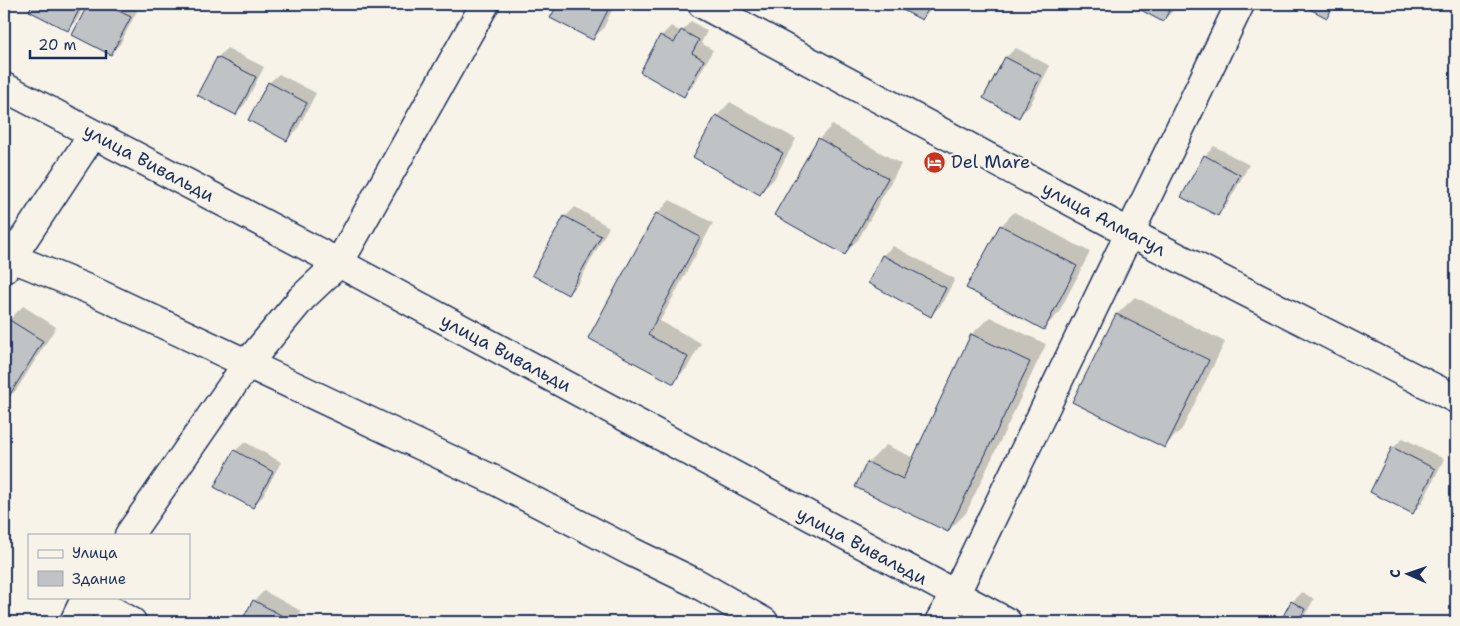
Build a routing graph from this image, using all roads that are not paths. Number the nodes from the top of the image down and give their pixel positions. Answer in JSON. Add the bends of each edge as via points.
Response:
{"nodes":[{"id":1,"x":485,"y":4,"type":"edge"},
{"id":2,"x":702,"y":4,"type":"edge"},
{"id":3,"x":1240,"y":4,"type":"edge"},
{"id":4,"x":4,"y":87,"type":"edge"},
{"id":5,"x":93,"y":134,"type":"junction"},
{"id":6,"x":1130,"y":233,"type":"junction"},
{"id":7,"x":339,"y":263,"type":"junction"},
{"id":8,"x":7,"y":264,"type":"edge"},
{"id":9,"x":246,"y":364,"type":"junction"},
{"id":10,"x":1456,"y":399,"type":"edge"},
{"id":11,"x":130,"y":534,"type":"edge"},
{"id":12,"x":955,"y":596,"type":"junction"},
{"id":13,"x":86,"y":598,"type":"edge"},
{"id":14,"x":89,"y":598,"type":"edge"},
{"id":15,"x":74,"y":622,"type":"edge"},
{"id":16,"x":132,"y":622,"type":"edge"},
{"id":17,"x":764,"y":622,"type":"edge"},
{"id":18,"x":939,"y":622,"type":"edge"},
{"id":19,"x":1007,"y":622,"type":"edge"}],
"edges":[{"from":1,"to":7,"type":"street"},
{"from":2,"to":6,"type":"street","name":"улица Алмагул"},
{"from":3,"to":6,"type":"street"},
{"from":4,"to":5,"type":"street","name":"улица Вивальди"},
{"from":5,"to":7,"type":"street","name":"улица Вивальди"},
{"from":5,"to":8,"type":"street"},
{"from":6,"to":10,"type":"street","name":"улица Алмагул"},
{"from":6,"to":12,"type":"street"},
{"from":7,"to":9,"type":"street","via":[[302,298]]},
{"from":7,"to":12,"type":"street","name":"улица Вивальди"},
{"from":8,"to":9,"type":"street","via":[[27,264],[95,292]]},
{"from":9,"to":11,"type":"street"},
{"from":9,"to":17,"type":"street","via":[[494,480],[696,583]]},
{"from":12,"to":18,"type":"street"},
{"from":12,"to":19,"type":"street","name":"улица Вивальди"},
{"from":13,"to":15,"type":"street"},
{"from":14,"to":16,"type":"street"}]}
